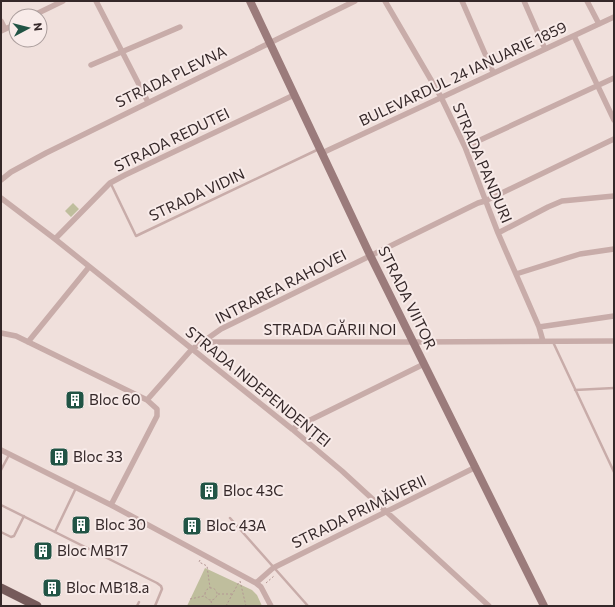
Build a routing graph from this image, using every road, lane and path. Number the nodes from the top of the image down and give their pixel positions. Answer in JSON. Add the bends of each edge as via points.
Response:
{"nodes":[{"id":1,"x":63,"y":1,"type":"edge"},
{"id":2,"x":96,"y":1,"type":"edge"},
{"id":3,"x":250,"y":1,"type":"edge"},
{"id":4,"x":355,"y":1,"type":"edge"},
{"id":5,"x":385,"y":1,"type":"edge"},
{"id":6,"x":462,"y":1,"type":"edge"},
{"id":7,"x":524,"y":1,"type":"edge"},
{"id":8,"x":587,"y":1,"type":"edge"},
{"id":9,"x":48,"y":8,"type":"edge"},
{"id":10,"x":614,"y":17,"type":"edge"},
{"id":11,"x":1,"y":20,"type":"edge"},
{"id":12,"x":599,"y":24,"type":"junction"},
{"id":13,"x":180,"y":27,"type":"dead end"},
{"id":14,"x":3,"y":30,"type":"edge"},
{"id":15,"x":574,"y":36,"type":"junction"},
{"id":16,"x":270,"y":43,"type":"junction"},
{"id":17,"x":545,"y":49,"type":"junction"},
{"id":18,"x":122,"y":52,"type":"junction"},
{"id":19,"x":91,"y":66,"type":"dead end"},
{"id":20,"x":493,"y":72,"type":"junction"},
{"id":21,"x":614,"y":78,"type":"edge"},
{"id":22,"x":598,"y":85,"type":"junction"},
{"id":23,"x":294,"y":95,"type":"junction"},
{"id":24,"x":441,"y":97,"type":"junction"},
{"id":25,"x":148,"y":102,"type":"junction"},
{"id":26,"x":614,"y":120,"type":"edge"},
{"id":27,"x":614,"y":139,"type":"edge"},
{"id":28,"x":464,"y":147,"type":"junction"},
{"id":29,"x":321,"y":151,"type":"junction"},
{"id":30,"x":1,"y":180,"type":"edge"},
{"id":31,"x":110,"y":184,"type":"junction"},
{"id":32,"x":614,"y":196,"type":"edge"},
{"id":33,"x":1,"y":198,"type":"edge"},
{"id":34,"x":485,"y":200,"type":"junction"},
{"id":35,"x":498,"y":233,"type":"junction"},
{"id":36,"x":55,"y":239,"type":"junction"},
{"id":37,"x":614,"y":249,"type":"edge"},
{"id":38,"x":370,"y":255,"type":"junction"},
{"id":39,"x":89,"y":267,"type":"junction"},
{"id":40,"x":516,"y":274,"type":"junction"},
{"id":41,"x":614,"y":316,"type":"edge"},
{"id":42,"x":539,"y":327,"type":"junction"},
{"id":43,"x":1,"y":333,"type":"edge"},
{"id":44,"x":543,"y":341,"type":"junction"},
{"id":45,"x":614,"y":341,"type":"edge"},
{"id":46,"x":28,"y":342,"type":"junction"},
{"id":47,"x":203,"y":342,"type":"junction"},
{"id":48,"x":413,"y":342,"type":"junction"},
{"id":49,"x":553,"y":342,"type":"junction"},
{"id":50,"x":192,"y":349,"type":"junction"},
{"id":51,"x":424,"y":364,"type":"junction"},
{"id":52,"x":614,"y":388,"type":"edge"},
{"id":53,"x":575,"y":390,"type":"junction"},
{"id":54,"x":147,"y":400,"type":"junction"},
{"id":55,"x":292,"y":429,"type":"junction"},
{"id":56,"x":1,"y":450,"type":"edge"},
{"id":57,"x":9,"y":454,"type":"junction"},
{"id":58,"x":476,"y":467,"type":"junction"},
{"id":59,"x":1,"y":470,"type":"edge"},
{"id":60,"x":614,"y":472,"type":"edge"},
{"id":61,"x":76,"y":488,"type":"junction"},
{"id":62,"x":1,"y":505,"type":"edge"},
{"id":63,"x":111,"y":505,"type":"junction"},
{"id":64,"x":387,"y":512,"type":"junction"},
{"id":65,"x":24,"y":516,"type":"junction"},
{"id":66,"x":230,"y":518,"type":"dead end"},
{"id":67,"x":1,"y":532,"type":"edge"},
{"id":68,"x":55,"y":532,"type":"junction"},
{"id":69,"x":203,"y":554,"type":"junction"},
{"id":70,"x":273,"y":568,"type":"junction"},
{"id":71,"x":256,"y":583,"type":"junction"},
{"id":72,"x":1,"y":588,"type":"edge"},
{"id":73,"x":210,"y":588,"type":"junction"},
{"id":74,"x":217,"y":594,"type":"junction"},
{"id":75,"x":232,"y":594,"type":"junction"},
{"id":76,"x":205,"y":596,"type":"junction"},
{"id":77,"x":190,"y":599,"type":"dead end"},
{"id":78,"x":211,"y":601,"type":"junction"},
{"id":79,"x":139,"y":602,"type":"dead end"},
{"id":80,"x":37,"y":606,"type":"edge"},
{"id":81,"x":137,"y":606,"type":"edge"},
{"id":82,"x":155,"y":606,"type":"edge"},
{"id":83,"x":212,"y":606,"type":"edge"},
{"id":84,"x":226,"y":606,"type":"edge"},
{"id":85,"x":246,"y":606,"type":"edge"},
{"id":86,"x":271,"y":606,"type":"edge"},
{"id":87,"x":308,"y":606,"type":"edge"},
{"id":88,"x":489,"y":606,"type":"edge"},
{"id":89,"x":544,"y":606,"type":"edge"}],
"edges":[{"from":1,"to":9,"type":"street"},
{"from":2,"to":18,"type":"street"},
{"from":3,"to":16,"type":"street","name":"STRADA VIITOR"},
{"from":4,"to":16,"type":"street","name":"STRADA PLEVNA"},
{"from":5,"to":24,"type":"street","name":"STRADA PANDURI"},
{"from":6,"to":20,"type":"street"},
{"from":7,"to":17,"type":"street"},
{"from":8,"to":12,"type":"street"},
{"from":10,"to":12,"type":"street","name":"BULEVARDUL 24 IANUARIE 1859"},
{"from":11,"to":14,"type":"street"},
{"from":12,"to":15,"type":"street","name":"BULEVARDUL 24 IANUARIE 1859"},
{"from":13,"to":18,"type":"street"},
{"from":15,"to":17,"type":"street","name":"BULEVARDUL 24 IANUARIE 1859"},
{"from":15,"to":22,"type":"street"},
{"from":16,"to":23,"type":"street","name":"STRADA VIITOR"},
{"from":16,"to":25,"type":"street","name":"STRADA PLEVNA"},
{"from":17,"to":20,"type":"street","name":"BULEVARDUL 24 IANUARIE 1859"},
{"from":18,"to":19,"type":"street"},
{"from":18,"to":25,"type":"street"},
{"from":20,"to":24,"type":"street","name":"BULEVARDUL 24 IANUARIE 1859"},
{"from":21,"to":22,"type":"street"},
{"from":22,"to":26,"type":"street"},
{"from":22,"to":28,"type":"street"},
{"from":23,"to":29,"type":"street","name":"STRADA VIITOR"},
{"from":23,"to":31,"type":"street","name":"STRADA REDUTEI"},
{"from":24,"to":28,"type":"street","name":"STRADA PANDURI"},
{"from":24,"to":29,"type":"street","name":"BULEVARDUL 24 IANUARIE 1859"},
{"from":25,"to":30,"type":"street","name":"STRADA PLEVNA","via":[[46,152]]},
{"from":27,"to":34,"type":"street","name":"INTRAREA RAHOVEI"},
{"from":28,"to":34,"type":"street","name":"STRADA PANDURI"},
{"from":29,"to":31,"type":"lane","name":"STRADA VIDIN","via":[[136,236]]},
{"from":29,"to":38,"type":"street","name":"STRADA VIITOR"},
{"from":31,"to":36,"type":"street","name":"STRADA REDUTEI"},
{"from":32,"to":35,"type":"street","via":[[562,201]]},
{"from":33,"to":36,"type":"street","name":"STRADA INDEPENDENȚEI"},
{"from":34,"to":35,"type":"street","name":"STRADA PANDURI"},
{"from":34,"to":38,"type":"street","name":"INTRAREA RAHOVEI"},
{"from":35,"to":40,"type":"street","name":"STRADA PANDURI"},
{"from":36,"to":39,"type":"street","name":"STRADA INDEPENDENȚEI"},
{"from":37,"to":40,"type":"street","via":[[580,254]]},
{"from":38,"to":47,"type":"street","name":"INTRAREA RAHOVEI","via":[[221,329]]},
{"from":38,"to":48,"type":"street","name":"STRADA VIITOR"},
{"from":39,"to":46,"type":"street"},
{"from":39,"to":50,"type":"street","name":"STRADA INDEPENDENȚEI"},
{"from":40,"to":42,"type":"street","name":"STRADA PANDURI"},
{"from":41,"to":42,"type":"street"},
{"from":42,"to":44,"type":"street","name":"STRADA PANDURI"},
{"from":43,"to":46,"type":"street"},
{"from":44,"to":48,"type":"street","name":"STRADA GĂRII NOI"},
{"from":44,"to":49,"type":"street","name":"STRADA GĂRII NOI"},
{"from":45,"to":49,"type":"street","name":"STRADA GĂRII NOI"},
{"from":46,"to":54,"type":"street"},
{"from":47,"to":48,"type":"street","name":"STRADA GĂRII NOI"},
{"from":47,"to":50,"type":"street"},
{"from":48,"to":51,"type":"street","name":"STRADA VIITOR"},
{"from":49,"to":53,"type":"lane"},
{"from":50,"to":54,"type":"street"},
{"from":50,"to":55,"type":"street","name":"STRADA INDEPENDENȚEI"},
{"from":51,"to":55,"type":"street"},
{"from":51,"to":58,"type":"street","name":"STRADA VIITOR"},
{"from":52,"to":53,"type":"lane"},
{"from":53,"to":60,"type":"lane"},
{"from":54,"to":63,"type":"street","via":[[157,409],[157,416]]},
{"from":55,"to":64,"type":"street","name":"STRADA INDEPENDENȚEI"},
{"from":56,"to":57,"type":"street"},
{"from":57,"to":59,"type":"lane"},
{"from":57,"to":61,"type":"street"},
{"from":58,"to":64,"type":"street","name":"STRADA PRIMĂVERII"},
{"from":58,"to":89,"type":"street","name":"STRADA VIITOR"},
{"from":61,"to":63,"type":"street"},
{"from":61,"to":68,"type":"lane"},
{"from":62,"to":65,"type":"lane"},
{"from":63,"to":69,"type":"street"},
{"from":64,"to":70,"type":"street","name":"STRADA PRIMĂVERII"},
{"from":64,"to":88,"type":"street","name":"STRADA INDEPENDENȚEI"},
{"from":65,"to":67,"type":"lane","via":[[14,536]]},
{"from":65,"to":68,"type":"lane"},
{"from":66,"to":70,"type":"lane"},
{"from":68,"to":82,"type":"lane","via":[[157,583],[162,589]]},
{"from":69,"to":71,"type":"street"},
{"from":69,"to":73,"type":"path","via":[[199,562],[207,566]]},
{"from":70,"to":71,"type":"street","name":"STRADA PRIMĂVERII"},
{"from":70,"to":87,"type":"lane"},
{"from":71,"to":86,"type":"street","via":[[261,587]]},
{"from":72,"to":80,"type":"main road"},
{"from":73,"to":74,"type":"path"},
{"from":73,"to":76,"type":"path"},
{"from":74,"to":75,"type":"path"},
{"from":74,"to":78,"type":"path","via":[[216,599]]},
{"from":75,"to":84,"type":"path"},
{"from":75,"to":85,"type":"path","via":[[239,580]]},
{"from":76,"to":77,"type":"path"},
{"from":76,"to":78,"type":"path"},
{"from":78,"to":83,"type":"path"},
{"from":79,"to":81,"type":"lane"}]}
